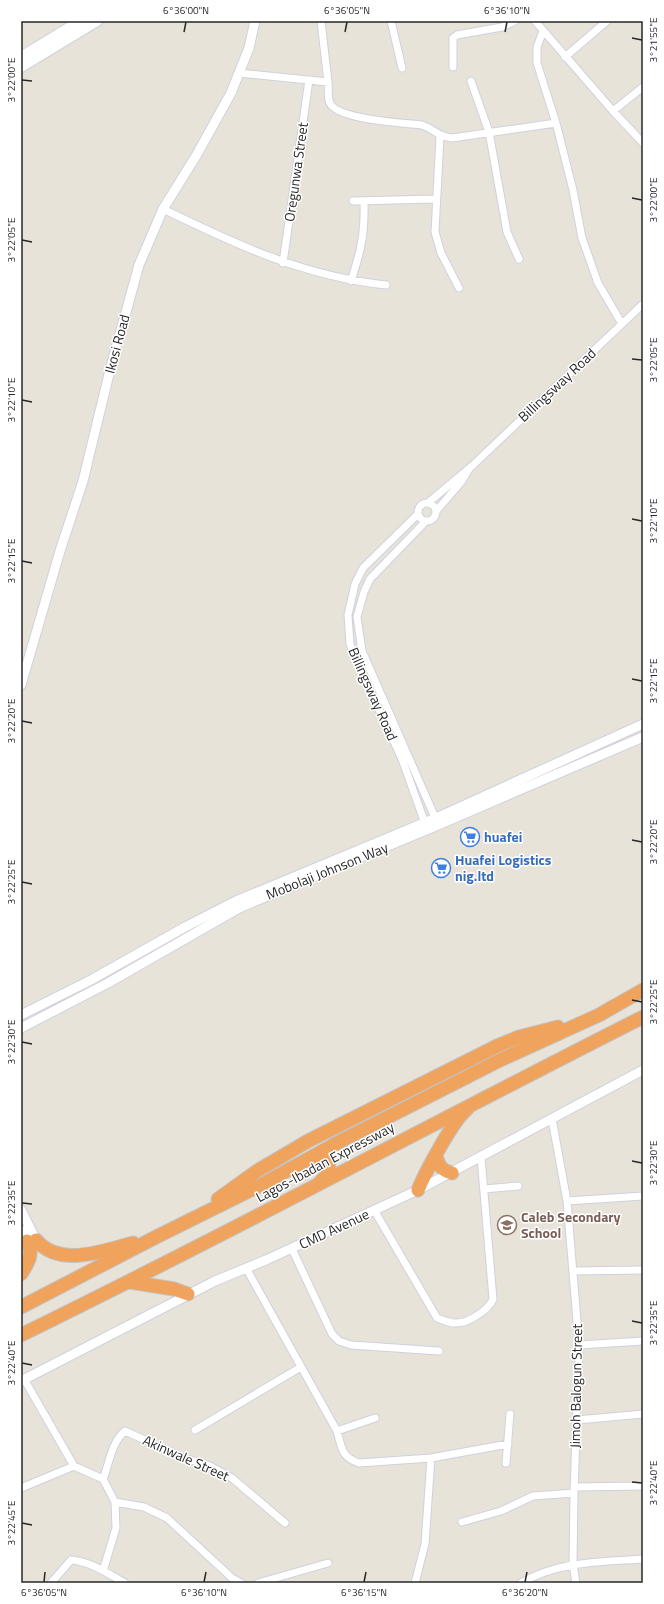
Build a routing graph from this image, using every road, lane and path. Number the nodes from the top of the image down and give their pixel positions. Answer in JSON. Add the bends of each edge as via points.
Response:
{"nodes":[{"id":1,"x":80,"y":21,"type":"edge"},
{"id":2,"x":97,"y":21,"type":"edge"},
{"id":3,"x":255,"y":21,"type":"edge"},
{"id":4,"x":321,"y":21,"type":"edge"},
{"id":5,"x":391,"y":21,"type":"edge"},
{"id":6,"x":515,"y":21,"type":"edge"},
{"id":7,"x":534,"y":21,"type":"edge"},
{"id":8,"x":607,"y":21,"type":"edge"},
{"id":9,"x":543,"y":31,"type":"junction"},
{"id":10,"x":21,"y":57,"type":"edge"},
{"id":11,"x":565,"y":57,"type":"junction"},
{"id":12,"x":453,"y":67,"type":"dead end"},
{"id":13,"x":21,"y":68,"type":"edge"},
{"id":14,"x":402,"y":68,"type":"dead end"},
{"id":15,"x":238,"y":73,"type":"junction"},
{"id":16,"x":309,"y":80,"type":"junction"},
{"id":17,"x":471,"y":81,"type":"dead end"},
{"id":18,"x":328,"y":82,"type":"junction"},
{"id":19,"x":643,"y":87,"type":"edge"},
{"id":20,"x":613,"y":112,"type":"junction"},
{"id":21,"x":556,"y":123,"type":"junction"},
{"id":22,"x":489,"y":132,"type":"junction"},
{"id":23,"x":440,"y":136,"type":"junction"},
{"id":24,"x":643,"y":143,"type":"edge"},
{"id":25,"x":364,"y":200,"type":"junction"},
{"id":26,"x":436,"y":200,"type":"junction"},
{"id":27,"x":353,"y":201,"type":"dead end"},
{"id":28,"x":163,"y":209,"type":"junction"},
{"id":29,"x":519,"y":259,"type":"dead end"},
{"id":30,"x":283,"y":263,"type":"junction"},
{"id":31,"x":351,"y":281,"type":"junction"},
{"id":32,"x":386,"y":285,"type":"dead end"},
{"id":33,"x":459,"y":288,"type":"dead end"},
{"id":34,"x":643,"y":304,"type":"edge"},
{"id":35,"x":622,"y":324,"type":"junction"},
{"id":36,"x":472,"y":466,"type":"junction"},
{"id":37,"x":429,"y":502,"type":"junction"},
{"id":38,"x":437,"y":510,"type":"junction"},
{"id":39,"x":418,"y":514,"type":"junction"},
{"id":40,"x":426,"y":521,"type":"junction"},
{"id":41,"x":21,"y":685,"type":"edge"},
{"id":42,"x":643,"y":724,"type":"edge"},
{"id":43,"x":643,"y":737,"type":"edge"},
{"id":44,"x":437,"y":822,"type":"junction"},
{"id":45,"x":426,"y":826,"type":"junction"},
{"id":46,"x":643,"y":990,"type":"edge"},
{"id":47,"x":21,"y":1015,"type":"edge"},
{"id":48,"x":643,"y":1017,"type":"edge"},
{"id":49,"x":578,"y":1024,"type":"junction"},
{"id":50,"x":21,"y":1028,"type":"edge"},
{"id":51,"x":594,"y":1042,"type":"junction"},
{"id":52,"x":643,"y":1070,"type":"edge"},
{"id":53,"x":474,"y":1102,"type":"junction"},
{"id":54,"x":552,"y":1119,"type":"junction"},
{"id":55,"x":436,"y":1156,"type":"junction"},
{"id":56,"x":481,"y":1157,"type":"junction"},
{"id":57,"x":309,"y":1160,"type":"junction"},
{"id":58,"x":452,"y":1173,"type":"junction"},
{"id":59,"x":518,"y":1186,"type":"dead end"},
{"id":60,"x":311,"y":1188,"type":"junction"},
{"id":61,"x":484,"y":1189,"type":"junction"},
{"id":62,"x":418,"y":1190,"type":"junction"},
{"id":63,"x":643,"y":1196,"type":"edge"},
{"id":64,"x":567,"y":1201,"type":"junction"},
{"id":65,"x":21,"y":1210,"type":"edge"},
{"id":66,"x":374,"y":1210,"type":"junction"},
{"id":67,"x":205,"y":1212,"type":"junction"},
{"id":68,"x":158,"y":1236,"type":"junction"},
{"id":69,"x":28,"y":1237,"type":"edge"},
{"id":70,"x":292,"y":1249,"type":"junction"},
{"id":71,"x":246,"y":1268,"type":"junction"},
{"id":72,"x":643,"y":1270,"type":"edge"},
{"id":73,"x":574,"y":1271,"type":"junction"},
{"id":74,"x":21,"y":1274,"type":"edge"},
{"id":75,"x":130,"y":1282,"type":"junction"},
{"id":76,"x":188,"y":1294,"type":"junction"},
{"id":77,"x":21,"y":1307,"type":"edge"},
{"id":78,"x":21,"y":1335,"type":"edge"},
{"id":79,"x":643,"y":1341,"type":"edge"},
{"id":80,"x":579,"y":1345,"type":"junction"},
{"id":81,"x":439,"y":1351,"type":"dead end"},
{"id":82,"x":300,"y":1367,"type":"junction"},
{"id":83,"x":22,"y":1380,"type":"edge"},
{"id":84,"x":510,"y":1414,"type":"dead end"},
{"id":85,"x":643,"y":1414,"type":"edge"},
{"id":86,"x":375,"y":1418,"type":"dead end"},
{"id":87,"x":577,"y":1420,"type":"junction"},
{"id":88,"x":195,"y":1430,"type":"dead end"},
{"id":89,"x":337,"y":1431,"type":"junction"},
{"id":90,"x":508,"y":1444,"type":"junction"},
{"id":91,"x":431,"y":1458,"type":"junction"},
{"id":92,"x":506,"y":1462,"type":"dead end"},
{"id":93,"x":74,"y":1466,"type":"junction"},
{"id":94,"x":103,"y":1479,"type":"junction"},
{"id":95,"x":643,"y":1486,"type":"edge"},
{"id":96,"x":21,"y":1488,"type":"edge"},
{"id":97,"x":574,"y":1490,"type":"junction"},
{"id":98,"x":115,"y":1502,"type":"junction"},
{"id":99,"x":462,"y":1522,"type":"dead end"},
{"id":100,"x":285,"y":1523,"type":"dead end"},
{"id":101,"x":643,"y":1559,"type":"edge"},
{"id":102,"x":328,"y":1563,"type":"dead end"},
{"id":103,"x":574,"y":1564,"type":"junction"},
{"id":104,"x":103,"y":1571,"type":"junction"},
{"id":105,"x":51,"y":1583,"type":"edge"},
{"id":106,"x":125,"y":1583,"type":"edge"},
{"id":107,"x":241,"y":1583,"type":"edge"},
{"id":108,"x":258,"y":1583,"type":"edge"},
{"id":109,"x":415,"y":1583,"type":"edge"},
{"id":110,"x":521,"y":1583,"type":"edge"},
{"id":111,"x":576,"y":1583,"type":"edge"}],
"edges":[{"from":1,"to":10,"type":"main road"},
{"from":2,"to":13,"type":"main road"},
{"from":3,"to":15,"type":"street","name":"Ikosi Road","via":[[249,48]]},
{"from":4,"to":18,"type":"street"},
{"from":5,"to":14,"type":"street"},
{"from":6,"to":12,"type":"street","via":[[502,27],[457,35],[453,38]]},
{"from":7,"to":9,"type":"street"},
{"from":8,"to":11,"type":"street"},
{"from":9,"to":11,"type":"street"},
{"from":9,"to":21,"type":"street","via":[[537,47],[537,63]]},
{"from":11,"to":20,"type":"street"},
{"from":15,"to":16,"type":"street"},
{"from":15,"to":28,"type":"street","name":"Ikosi Road","via":[[220,114]]},
{"from":16,"to":18,"type":"street"},
{"from":16,"to":30,"type":"street","name":"Oregunwa Street"},
{"from":17,"to":22,"type":"street"},
{"from":18,"to":23,"type":"street","via":[[330,104],[336,110],[349,115],[422,125]]},
{"from":19,"to":20,"type":"street"},
{"from":20,"to":24,"type":"street"},
{"from":21,"to":22,"type":"street"},
{"from":21,"to":35,"type":"street","via":[[582,238],[598,283]]},
{"from":22,"to":23,"type":"street","via":[[452,138]]},
{"from":22,"to":29,"type":"street","via":[[507,232]]},
{"from":23,"to":26,"type":"street"},
{"from":25,"to":26,"type":"street"},
{"from":25,"to":27,"type":"street"},
{"from":25,"to":31,"type":"street","via":[[365,226]]},
{"from":26,"to":33,"type":"street","via":[[435,232],[441,252]]},
{"from":28,"to":30,"type":"street"},
{"from":28,"to":41,"type":"street","name":"Ikosi Road","via":[[133,285],[83,481]]},
{"from":30,"to":31,"type":"street"},
{"from":31,"to":32,"type":"street"},
{"from":34,"to":35,"type":"street","name":"Billingsway Road"},
{"from":35,"to":36,"type":"street","name":"Billingsway Road"},
{"from":36,"to":37,"type":"street","name":"Billingsway Road"},
{"from":36,"to":38,"type":"street","name":"Billingsway Road"},
{"from":37,"to":38,"type":"street"},
{"from":37,"to":39,"type":"street","via":[[420,505]]},
{"from":38,"to":40,"type":"street","via":[[434,518]]},
{"from":39,"to":40,"type":"street"},
{"from":39,"to":45,"type":"street","name":"Billingsway Road","via":[[363,568],[355,584],[348,615],[350,644],[402,759]]},
{"from":40,"to":44,"type":"street","name":"Billingsway Road","via":[[370,580],[357,617],[362,651]]},
{"from":42,"to":44,"type":"street","name":"Mobolaji Johnson Way"},
{"from":43,"to":44,"type":"street","name":"Mobolaji Johnson Way"},
{"from":44,"to":45,"type":"street","name":"Mobolaji Johnson Way"},
{"from":45,"to":47,"type":"street","name":"Mobolaji Johnson Way","via":[[236,901],[92,980]]},
{"from":45,"to":50,"type":"street","name":"Mobolaji Johnson Way","via":[[239,908],[108,983]]},
{"from":46,"to":49,"type":"highway","name":"Lagos-Ibadan Expressway"},
{"from":48,"to":51,"type":"highway","name":"Lagos-Ibadan Expressway"},
{"from":49,"to":51,"type":"highway"},
{"from":49,"to":57,"type":"highway","name":"Lagos-Ibadan Expressway","via":[[498,1061],[339,1142]]},
{"from":49,"to":67,"type":"highway","via":[[548,1029],[497,1046],[303,1144],[257,1171]]},
{"from":51,"to":53,"type":"highway","name":"Lagos-Ibadan Expressway"},
{"from":52,"to":54,"type":"street","name":"CMD Avenue"},
{"from":53,"to":55,"type":"highway","via":[[457,1120]]},
{"from":53,"to":60,"type":"highway","name":"Lagos-Ibadan Expressway"},
{"from":54,"to":56,"type":"street","name":"CMD Avenue"},
{"from":54,"to":64,"type":"street","name":"Jimoh Balogun Street"},
{"from":55,"to":58,"type":"highway","via":[[439,1166]]},
{"from":55,"to":62,"type":"highway"},
{"from":56,"to":58,"type":"street","name":"CMD Avenue"},
{"from":56,"to":61,"type":"street"},
{"from":57,"to":60,"type":"highway","via":[[325,1160],[330,1166],[327,1176]]},
{"from":57,"to":67,"type":"highway","name":"Lagos-Ibadan Expressway"},
{"from":58,"to":62,"type":"street","name":"CMD Avenue"},
{"from":59,"to":61,"type":"street"},
{"from":60,"to":75,"type":"highway","name":"Lagos-Ibadan Expressway"},
{"from":61,"to":66,"type":"street","via":[[493,1299],[485,1310],[457,1323],[437,1318]]},
{"from":62,"to":66,"type":"street","name":"CMD Avenue"},
{"from":63,"to":64,"type":"street"},
{"from":64,"to":73,"type":"street","name":"Jimoh Balogun Street"},
{"from":65,"to":69,"type":"street"},
{"from":66,"to":70,"type":"street","name":"CMD Avenue"},
{"from":67,"to":68,"type":"highway","name":"Lagos-Ibadan Expressway"},
{"from":68,"to":69,"type":"highway","via":[[79,1255],[62,1255],[50,1251]]},
{"from":68,"to":77,"type":"highway","name":"Lagos-Ibadan Expressway"},
{"from":69,"to":74,"type":"highway","via":[[30,1259]]},
{"from":70,"to":71,"type":"street","name":"CMD Avenue"},
{"from":70,"to":81,"type":"street","via":[[332,1334],[339,1342],[351,1346]]},
{"from":71,"to":76,"type":"street","name":"CMD Avenue"},
{"from":71,"to":82,"type":"street"},
{"from":72,"to":73,"type":"street"},
{"from":73,"to":80,"type":"street","name":"Jimoh Balogun Street"},
{"from":75,"to":76,"type":"highway","via":[[174,1289]]},
{"from":75,"to":78,"type":"highway","name":"Lagos-Ibadan Expressway"},
{"from":76,"to":83,"type":"street","name":"CMD Avenue"},
{"from":79,"to":80,"type":"street"},
{"from":80,"to":87,"type":"street","name":"Jimoh Balogun Street"},
{"from":82,"to":88,"type":"street"},
{"from":82,"to":89,"type":"street"},
{"from":83,"to":93,"type":"street"},
{"from":84,"to":90,"type":"street"},
{"from":85,"to":87,"type":"street"},
{"from":86,"to":89,"type":"street"},
{"from":87,"to":97,"type":"street","name":"Jimoh Balogun Street"},
{"from":89,"to":91,"type":"street","via":[[344,1454],[349,1460],[359,1463]]},
{"from":90,"to":91,"type":"street"},
{"from":90,"to":92,"type":"street"},
{"from":91,"to":109,"type":"street","via":[[425,1544]]},
{"from":93,"to":94,"type":"street"},
{"from":93,"to":96,"type":"street"},
{"from":94,"to":98,"type":"street"},
{"from":94,"to":100,"type":"street","name":"Akinwale Street","via":[[116,1442],[125,1432],[182,1457],[210,1466],[232,1478]]},
{"from":95,"to":97,"type":"street"},
{"from":97,"to":99,"type":"street","via":[[533,1496],[501,1511]]},
{"from":97,"to":103,"type":"street","name":"Jimoh Balogun Street"},
{"from":98,"to":104,"type":"street","via":[[116,1528]]},
{"from":98,"to":107,"type":"street","via":[[144,1507],[168,1518],[232,1578]]},
{"from":101,"to":103,"type":"street"},
{"from":102,"to":108,"type":"street"},
{"from":103,"to":110,"type":"street","via":[[538,1573]]},
{"from":103,"to":111,"type":"street","name":"Jimoh Balogun Street"},
{"from":104,"to":105,"type":"street","via":[[71,1560]]},
{"from":104,"to":106,"type":"street"}]}
